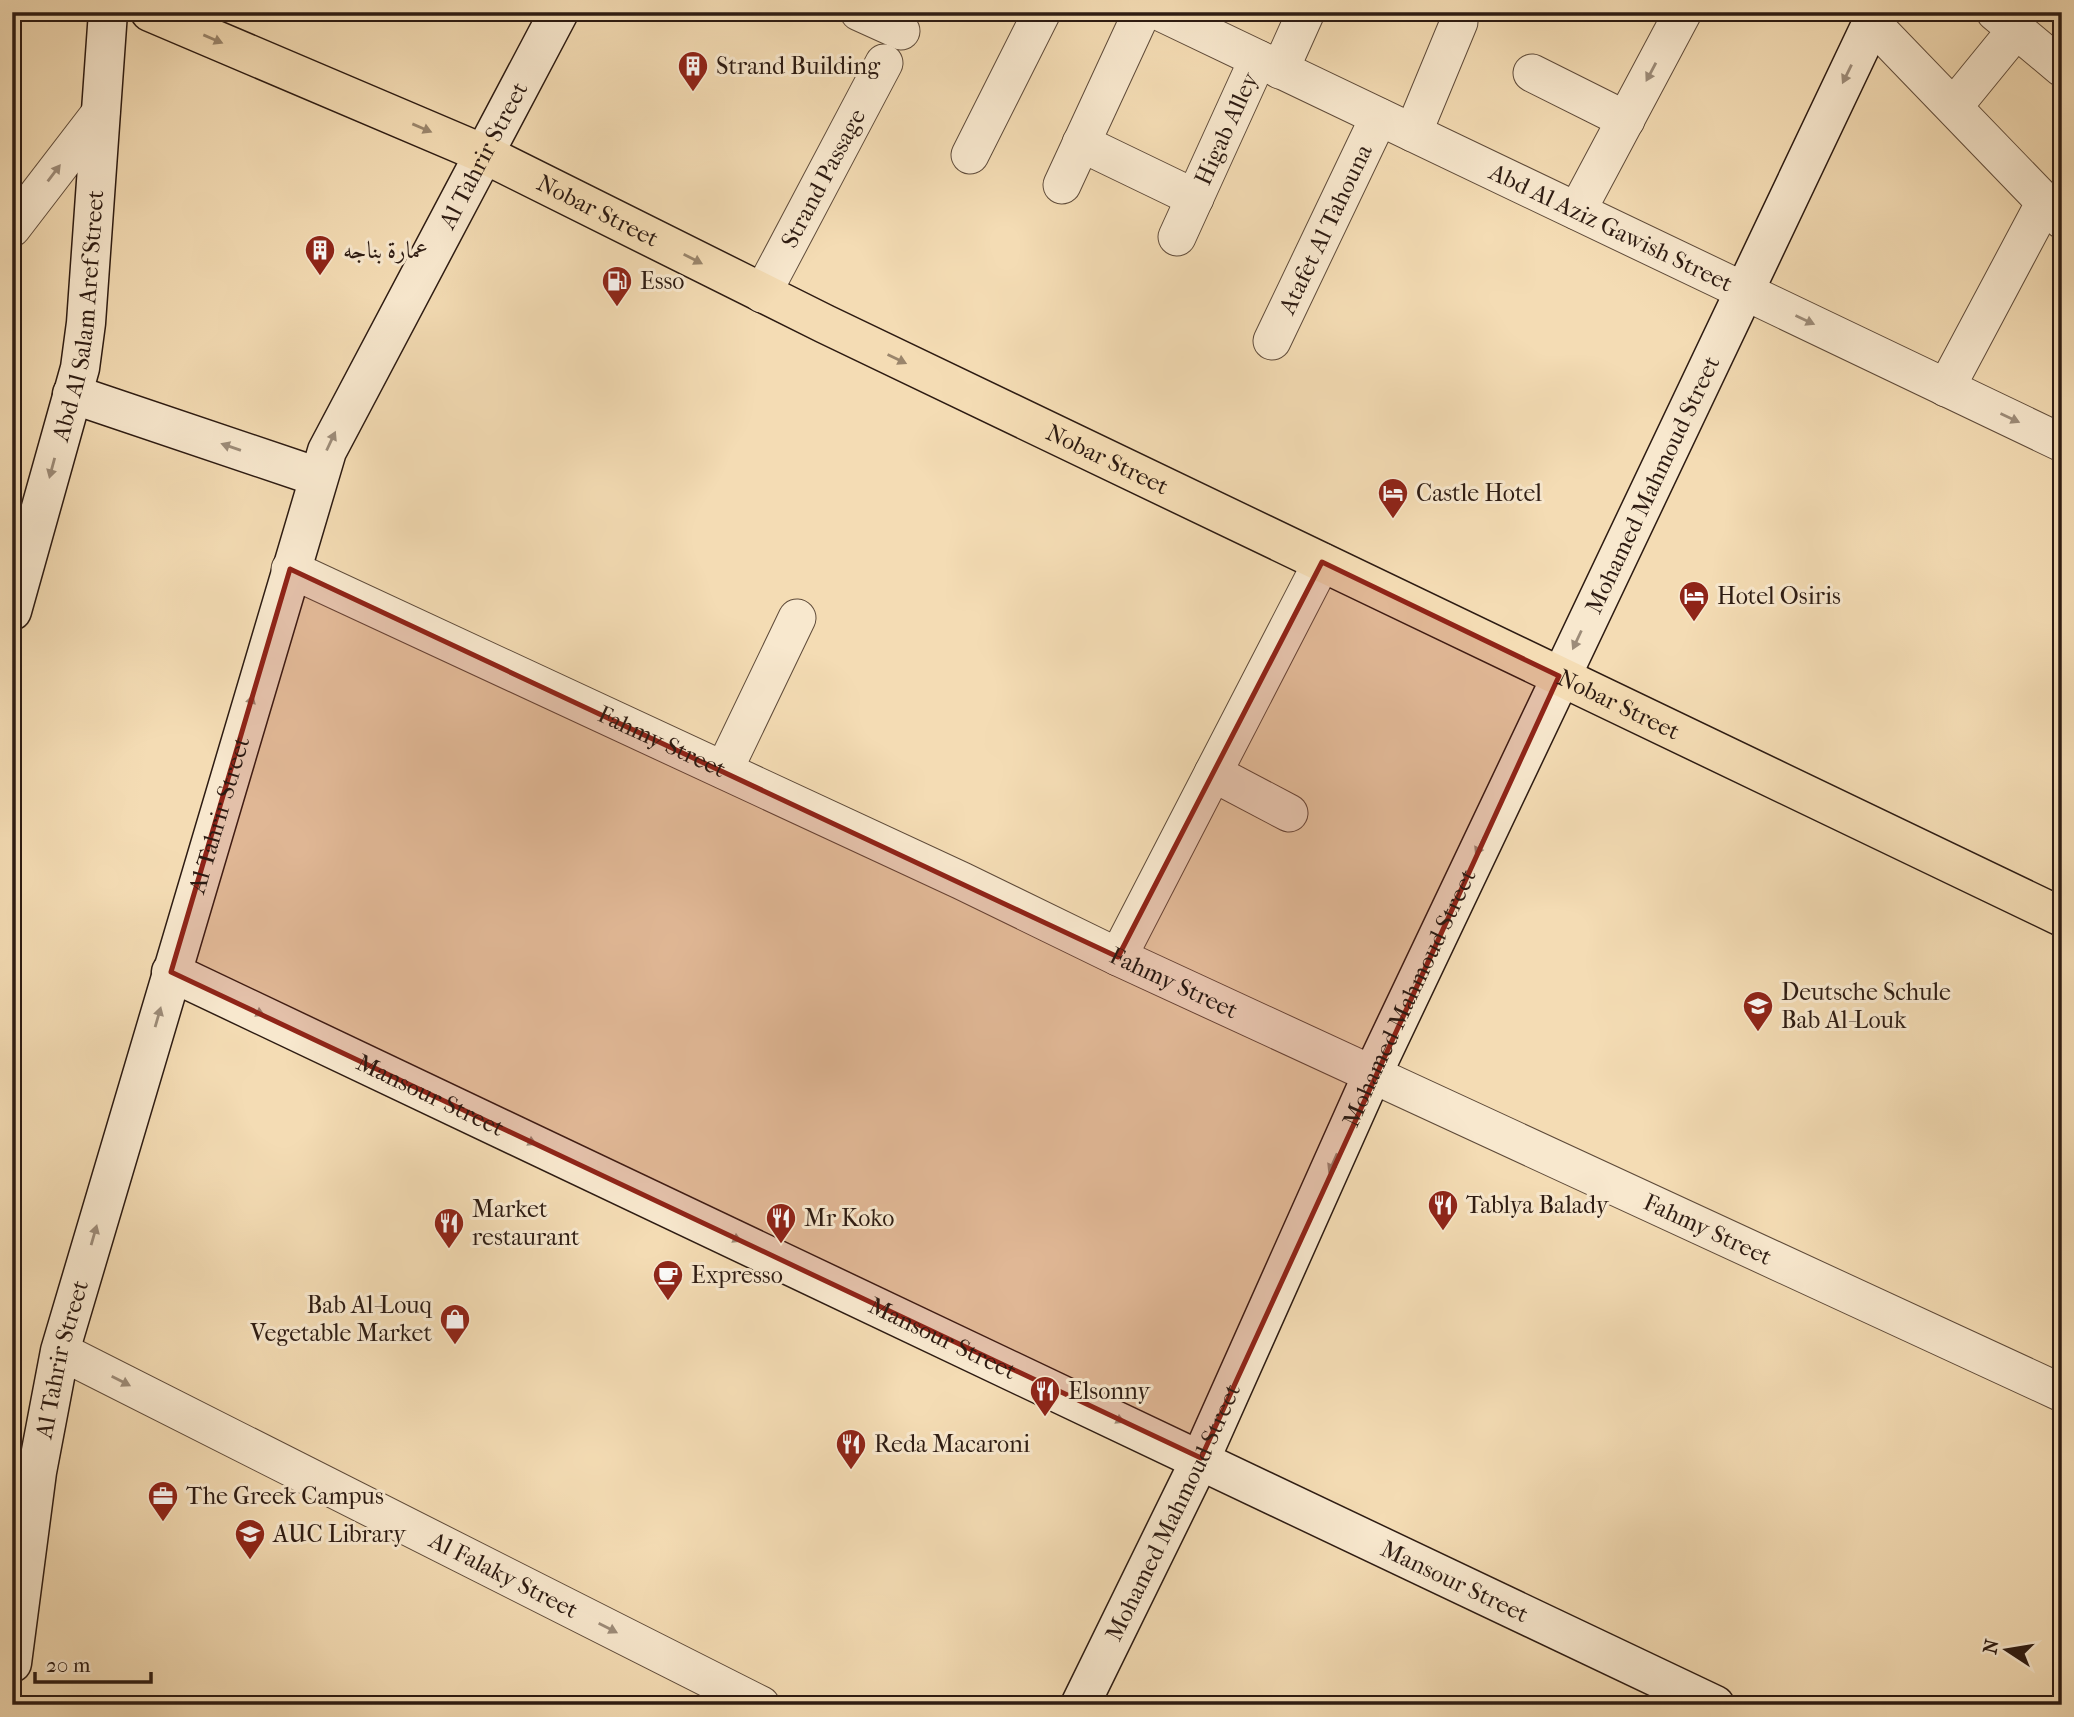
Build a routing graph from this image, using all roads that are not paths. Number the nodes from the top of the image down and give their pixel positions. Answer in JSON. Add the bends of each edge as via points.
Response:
{"nodes":[{"id":1,"x":107,"y":12,"type":"edge"},
{"id":2,"x":150,"y":12,"type":"edge"},
{"id":3,"x":559,"y":12,"type":"edge"},
{"id":4,"x":859,"y":12,"type":"edge"},
{"id":5,"x":1041,"y":12,"type":"edge"},
{"id":6,"x":1142,"y":12,"type":"edge"},
{"id":7,"x":1160,"y":12,"type":"edge"},
{"id":8,"x":1306,"y":12,"type":"edge"},
{"id":9,"x":1684,"y":12,"type":"edge"},
{"id":10,"x":1874,"y":18,"type":"edge"},
{"id":11,"x":2005,"y":21,"type":"edge"},
{"id":12,"x":1460,"y":22,"type":"dead end"},
{"id":13,"x":901,"y":31,"type":"dead end"},
{"id":14,"x":884,"y":63,"type":"dead end"},
{"id":15,"x":1269,"y":64,"type":"junction"},
{"id":16,"x":2062,"y":68,"type":"edge"},
{"id":17,"x":1532,"y":73,"type":"dead end"},
{"id":18,"x":1954,"y":106,"type":"junction"},
{"id":19,"x":101,"y":112,"type":"junction"},
{"id":20,"x":1379,"y":117,"type":"junction"},
{"id":21,"x":1626,"y":120,"type":"junction"},
{"id":22,"x":1413,"y":133,"type":"junction"},
{"id":23,"x":1081,"y":144,"type":"junction"},
{"id":24,"x":484,"y":154,"type":"junction"},
{"id":25,"x":970,"y":155,"type":"dead end"},
{"id":26,"x":1062,"y":185,"type":"dead end"},
{"id":27,"x":1195,"y":198,"type":"junction"},
{"id":28,"x":1577,"y":211,"type":"junction"},
{"id":29,"x":2053,"y":211,"type":"edge"},
{"id":30,"x":12,"y":228,"type":"edge"},
{"id":31,"x":1177,"y":237,"type":"dead end"},
{"id":32,"x":1743,"y":291,"type":"junction"},
{"id":33,"x":762,"y":294,"type":"junction"},
{"id":34,"x":1272,"y":341,"type":"dead end"},
{"id":35,"x":1946,"y":388,"type":"junction"},
{"id":36,"x":72,"y":394,"type":"junction"},
{"id":37,"x":2062,"y":443,"type":"edge"},
{"id":38,"x":318,"y":477,"type":"junction"},
{"id":39,"x":1322,"y":562,"type":"junction"},
{"id":40,"x":290,"y":569,"type":"junction"},
{"id":41,"x":12,"y":611,"type":"edge"},
{"id":42,"x":797,"y":618,"type":"dead end"},
{"id":43,"x":1559,"y":677,"type":"junction"},
{"id":44,"x":724,"y":771,"type":"junction"},
{"id":45,"x":1213,"y":773,"type":"junction"},
{"id":46,"x":1289,"y":813,"type":"dead end"},
{"id":47,"x":2062,"y":917,"type":"edge"},
{"id":48,"x":1118,"y":957,"type":"junction"},
{"id":49,"x":171,"y":972,"type":"junction"},
{"id":50,"x":1372,"y":1075,"type":"junction"},
{"id":51,"x":60,"y":1350,"type":"junction"},
{"id":52,"x":2062,"y":1393,"type":"edge"},
{"id":53,"x":25,"y":1458,"type":"edge"},
{"id":54,"x":1201,"y":1458,"type":"junction"},
{"id":55,"x":12,"y":1663,"type":"edge"},
{"id":56,"x":761,"y":1705,"type":"edge"},
{"id":57,"x":1080,"y":1705,"type":"edge"},
{"id":58,"x":1715,"y":1705,"type":"edge"}],
"edges":[{"from":1,"to":19,"type":"street","name":"Abd Al Salam Aref Street"},
{"from":2,"to":24,"type":"main road","name":"Nobar Street","one_way":true},
{"from":3,"to":24,"type":"street","name":"Al Tahrir Street"},
{"from":4,"to":13,"type":"street"},
{"from":5,"to":25,"type":"street"},
{"from":6,"to":23,"type":"street"},
{"from":7,"to":15,"type":"street","name":"Abd Al Aziz Gawish Street"},
{"from":8,"to":15,"type":"street","name":"Higab Alley"},
{"from":9,"to":21,"type":"street","one_way":true},
{"from":10,"to":18,"type":"street"},
{"from":10,"to":32,"type":"street","name":"Mohamed Mahmoud Street","one_way":true},
{"from":11,"to":16,"type":"street"},
{"from":11,"to":18,"type":"street"},
{"from":12,"to":22,"type":"street"},
{"from":14,"to":33,"type":"street","name":"Strand Passage"},
{"from":15,"to":20,"type":"street","name":"Abd Al Aziz Gawish Street"},
{"from":15,"to":27,"type":"street","name":"Higab Alley"},
{"from":17,"to":21,"type":"street"},
{"from":18,"to":29,"type":"street"},
{"from":30,"to":19,"type":"street","one_way":true},
{"from":19,"to":36,"type":"street","name":"Abd Al Salam Aref Street","via":[[86,323]]},
{"from":20,"to":22,"type":"street","name":"Abd Al Aziz Gawish Street"},
{"from":20,"to":34,"type":"street","name":"Atafet Al Tahouna"},
{"from":21,"to":28,"type":"street"},
{"from":22,"to":28,"type":"street","name":"Abd Al Aziz Gawish Street"},
{"from":23,"to":26,"type":"street"},
{"from":23,"to":27,"type":"street","name":"Higab Alley"},
{"from":24,"to":33,"type":"main road","name":"Nobar Street","one_way":true},
{"from":38,"to":24,"type":"street","name":"Al Tahrir Street","one_way":true,"via":[[345,412]]},
{"from":27,"to":31,"type":"street","name":"Higab Alley"},
{"from":28,"to":32,"type":"street","name":"Abd Al Aziz Gawish Street"},
{"from":29,"to":35,"type":"street"},
{"from":32,"to":35,"type":"street","name":"Abd Al Aziz Gawish Street","one_way":true},
{"from":32,"to":43,"type":"street","name":"Mohamed Mahmoud Street","one_way":true},
{"from":33,"to":39,"type":"main road","name":"Nobar Street","one_way":true},
{"from":35,"to":37,"type":"street","name":"Abd Al Aziz Gawish Street","one_way":true},
{"from":38,"to":36,"type":"street","one_way":true},
{"from":36,"to":41,"type":"street","name":"Abd Al Salam Aref Street","one_way":true},
{"from":38,"to":40,"type":"street","name":"Al Tahrir Street"},
{"from":39,"to":43,"type":"main road","name":"Nobar Street"},
{"from":39,"to":45,"type":"street"},
{"from":40,"to":44,"type":"street","name":"Fahmy Street"},
{"from":49,"to":40,"type":"street","name":"Al Tahrir Street","one_way":true},
{"from":42,"to":44,"type":"street"},
{"from":43,"to":47,"type":"main road","name":"Nobar Street"},
{"from":43,"to":50,"type":"street","name":"Mohamed Mahmoud Street","one_way":true},
{"from":44,"to":48,"type":"street","name":"Fahmy Street"},
{"from":45,"to":46,"type":"street"},
{"from":45,"to":48,"type":"street"},
{"from":48,"to":50,"type":"street","name":"Fahmy Street"},
{"from":51,"to":49,"type":"street","name":"Al Tahrir Street","one_way":true},
{"from":49,"to":54,"type":"street","name":"Mansour Street","one_way":true},
{"from":50,"to":52,"type":"street","name":"Fahmy Street"},
{"from":50,"to":54,"type":"street","name":"Mohamed Mahmoud Street","one_way":true},
{"from":51,"to":53,"type":"street","name":"Al Tahrir Street"},
{"from":51,"to":56,"type":"street","name":"Al Falaky Street","one_way":true},
{"from":53,"to":55,"type":"street","name":"Al Tahrir Street"},
{"from":54,"to":57,"type":"street","name":"Mohamed Mahmoud Street"},
{"from":54,"to":58,"type":"street","name":"Mansour Street"}]}
